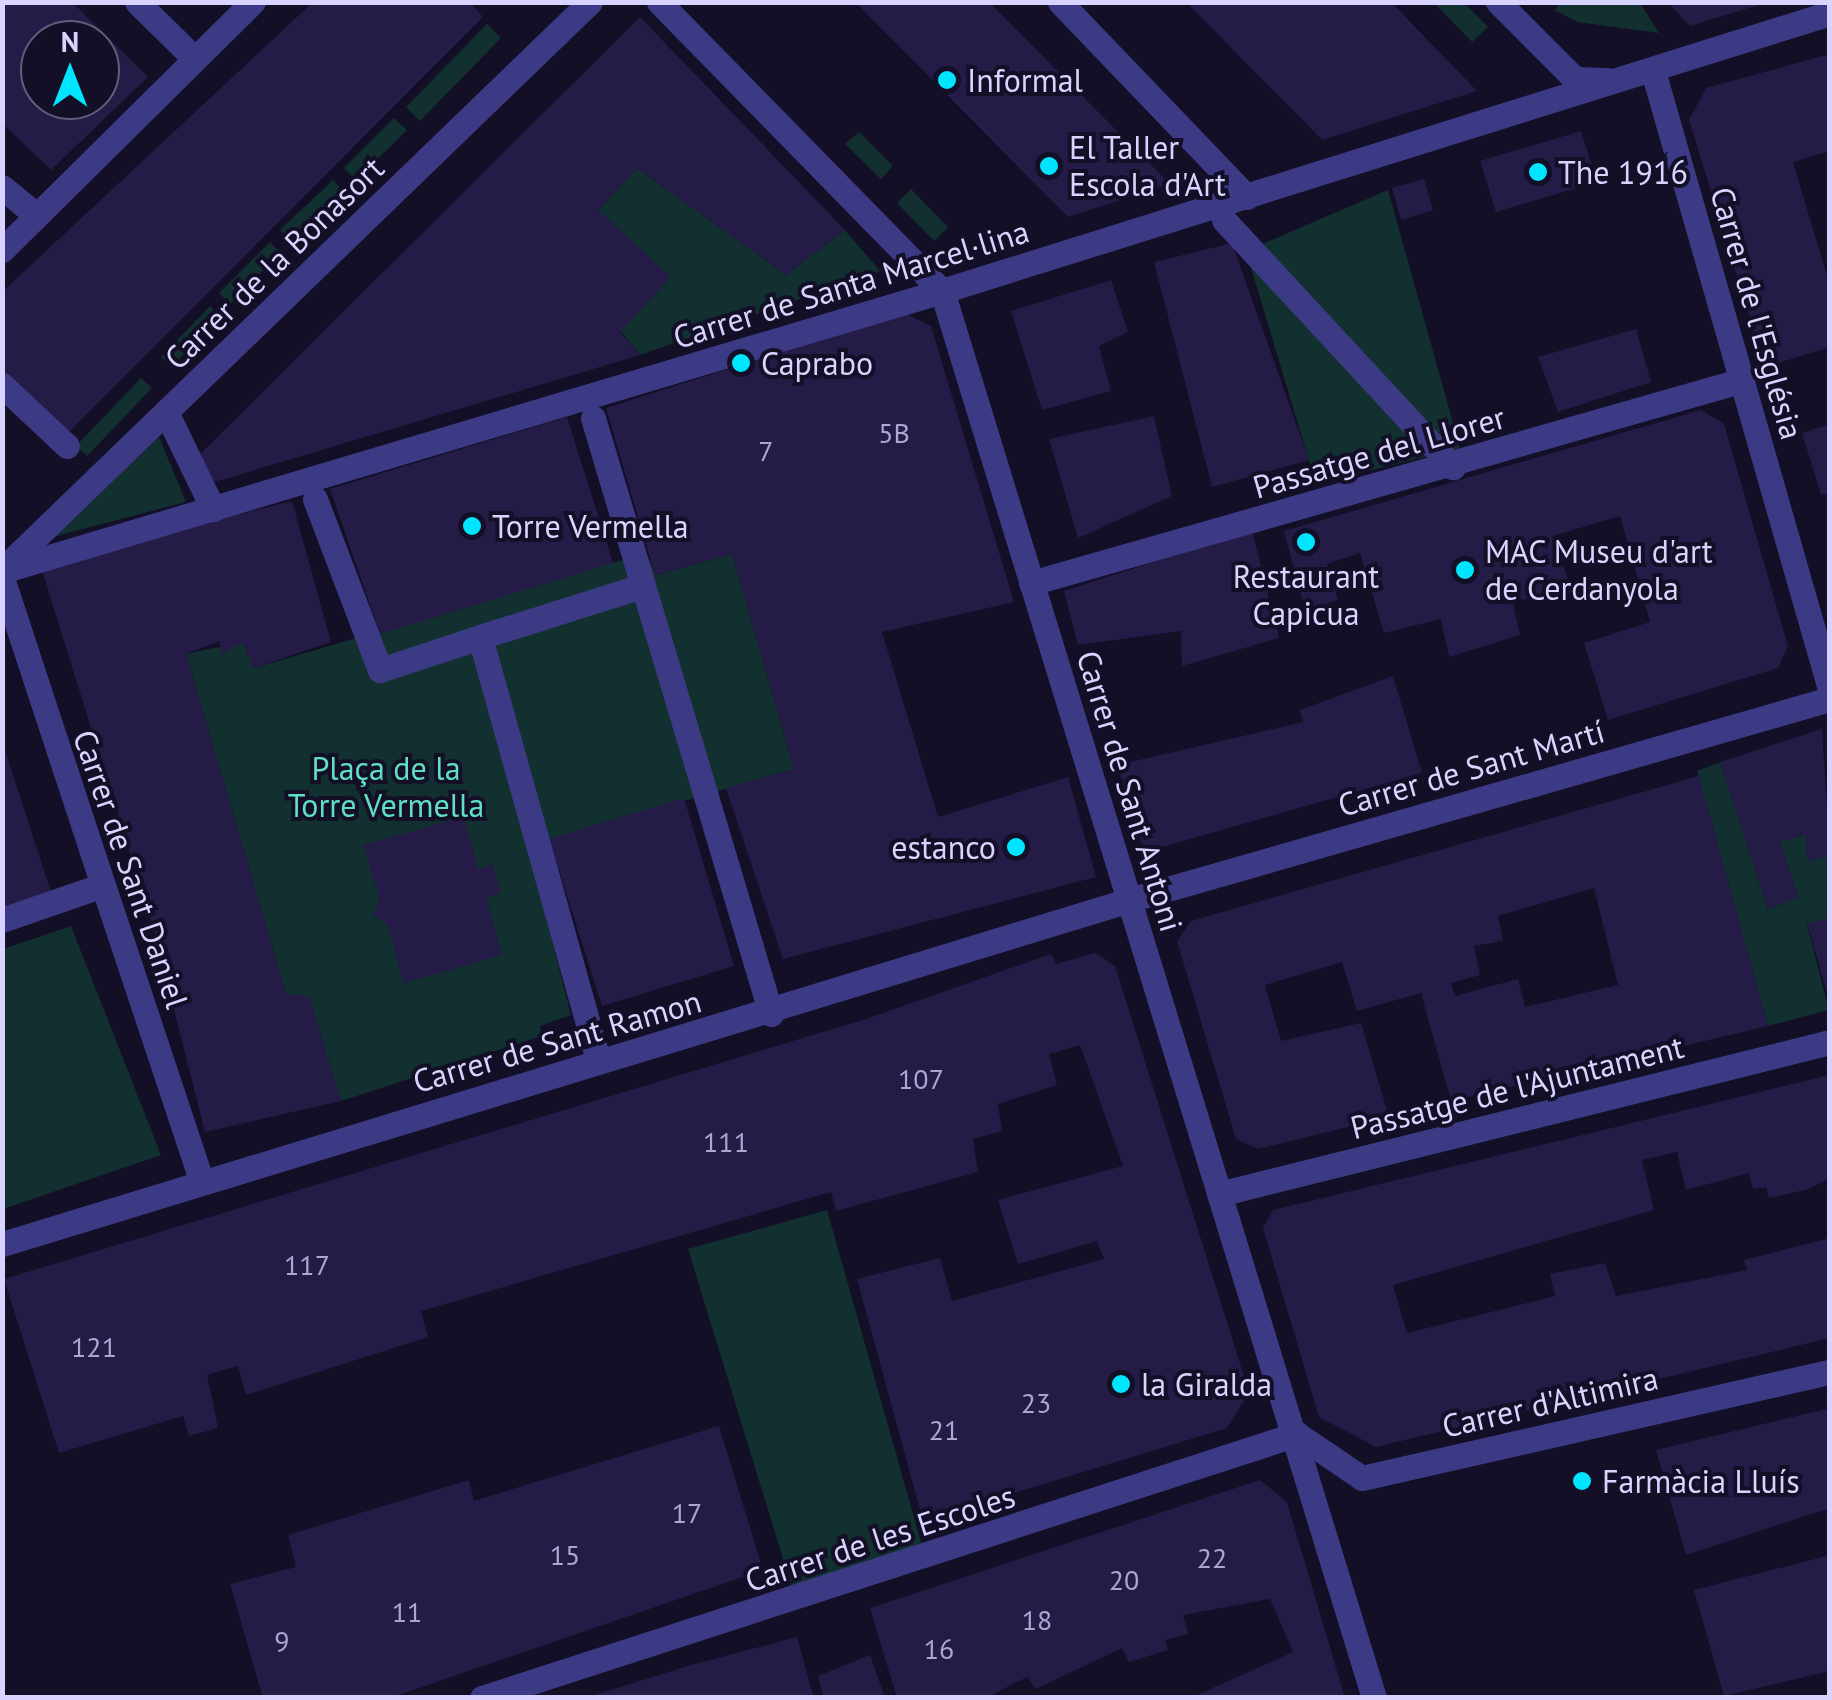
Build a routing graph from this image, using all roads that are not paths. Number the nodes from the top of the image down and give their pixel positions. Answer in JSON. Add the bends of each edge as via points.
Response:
{"nodes":[{"id":1,"x":137,"y":2,"type":"edge"},
{"id":2,"x":253,"y":2,"type":"edge"},
{"id":3,"x":590,"y":2,"type":"edge"},
{"id":4,"x":659,"y":2,"type":"edge"},
{"id":5,"x":1060,"y":2,"type":"edge"},
{"id":6,"x":1498,"y":2,"type":"edge"},
{"id":7,"x":1830,"y":14,"type":"edge"},
{"id":8,"x":194,"y":58,"type":"junction"},
{"id":9,"x":1653,"y":71,"type":"junction"},
{"id":10,"x":1616,"y":81,"type":"junction"},
{"id":11,"x":2,"y":187,"type":"edge"},
{"id":12,"x":1248,"y":197,"type":"junction"},
{"id":13,"x":36,"y":215,"type":"junction"},
{"id":14,"x":1224,"y":220,"type":"dead end"},
{"id":15,"x":2,"y":250,"type":"edge"},
{"id":16,"x":942,"y":292,"type":"junction"},
{"id":17,"x":1743,"y":380,"type":"junction"},
{"id":18,"x":2,"y":385,"type":"edge"},
{"id":19,"x":166,"y":412,"type":"junction"},
{"id":20,"x":593,"y":418,"type":"dead end"},
{"id":21,"x":67,"y":446,"type":"dead end"},
{"id":22,"x":1452,"y":467,"type":"junction"},
{"id":23,"x":316,"y":499,"type":"dead end"},
{"id":24,"x":214,"y":508,"type":"junction"},
{"id":25,"x":2,"y":570,"type":"edge"},
{"id":26,"x":2,"y":578,"type":"edge"},
{"id":27,"x":1031,"y":583,"type":"junction"},
{"id":28,"x":642,"y":586,"type":"junction"},
{"id":29,"x":480,"y":637,"type":"junction"},
{"id":30,"x":1830,"y":689,"type":"edge"},
{"id":31,"x":1830,"y":699,"type":"edge"},
{"id":32,"x":102,"y":885,"type":"junction"},
{"id":33,"x":1130,"y":900,"type":"junction"},
{"id":34,"x":2,"y":920,"type":"edge"},
{"id":35,"x":771,"y":1014,"type":"junction"},
{"id":36,"x":1830,"y":1042,"type":"edge"},
{"id":37,"x":599,"y":1062,"type":"junction"},
{"id":38,"x":201,"y":1179,"type":"junction"},
{"id":39,"x":1219,"y":1194,"type":"junction"},
{"id":40,"x":2,"y":1244,"type":"edge"},
{"id":41,"x":1830,"y":1372,"type":"edge"},
{"id":42,"x":1296,"y":1434,"type":"junction"},
{"id":43,"x":482,"y":1698,"type":"edge"},
{"id":44,"x":1374,"y":1698,"type":"edge"}],
"edges":[{"from":1,"to":8,"type":"street"},
{"from":2,"to":8,"type":"street"},
{"from":3,"to":19,"type":"street","name":"Carrer de la Bonasort"},
{"from":4,"to":16,"type":"street","name":"Carrer de Sant Antoni"},
{"from":5,"to":12,"type":"street"},
{"from":6,"to":10,"type":"street","via":[[1575,79]]},
{"from":7,"to":9,"type":"street","name":"Carrer de Santa Marcel·lina"},
{"from":8,"to":13,"type":"street"},
{"from":9,"to":10,"type":"street","name":"Carrer de Santa Marcel·lina"},
{"from":9,"to":17,"type":"street","name":"Carrer de l'Església"},
{"from":10,"to":12,"type":"street","name":"Carrer de Santa Marcel·lina"},
{"from":11,"to":13,"type":"street"},
{"from":12,"to":16,"type":"street","name":"Carrer de Santa Marcel·lina"},
{"from":13,"to":15,"type":"street"},
{"from":14,"to":22,"type":"street"},
{"from":16,"to":24,"type":"street","name":"Carrer de Santa Marcel·lina"},
{"from":16,"to":27,"type":"street","name":"Carrer de Sant Antoni"},
{"from":17,"to":22,"type":"street","name":"Passatge del Llorer"},
{"from":17,"to":30,"type":"street","name":"Carrer de l'Església"},
{"from":18,"to":21,"type":"street"},
{"from":19,"to":24,"type":"street"},
{"from":19,"to":25,"type":"street","name":"Carrer de la Bonasort"},
{"from":20,"to":28,"type":"street"},
{"from":22,"to":27,"type":"street","name":"Passatge del Llorer"},
{"from":23,"to":29,"type":"street","via":[[380,670]]},
{"from":24,"to":25,"type":"street","name":"Carrer de Santa Marcel·lina"},
{"from":26,"to":32,"type":"street","name":"Carrer de Sant Daniel"},
{"from":27,"to":33,"type":"street","name":"Carrer de Sant Antoni"},
{"from":28,"to":29,"type":"street"},
{"from":28,"to":35,"type":"street"},
{"from":29,"to":37,"type":"street"},
{"from":31,"to":33,"type":"street","name":"Carrer de Sant Martí"},
{"from":32,"to":34,"type":"street"},
{"from":32,"to":38,"type":"street","name":"Carrer de Sant Daniel"},
{"from":33,"to":35,"type":"street","name":"Carrer de Sant Ramon"},
{"from":33,"to":39,"type":"street","name":"Carrer de Sant Antoni"},
{"from":35,"to":37,"type":"street","name":"Carrer de Sant Ramon"},
{"from":36,"to":39,"type":"street","name":"Passatge de l'Ajuntament"},
{"from":37,"to":38,"type":"street","name":"Carrer de Sant Ramon"},
{"from":38,"to":40,"type":"street","name":"Carrer de Sant Ramon"},
{"from":39,"to":42,"type":"street","name":"Carrer de Sant Antoni"},
{"from":41,"to":42,"type":"street","name":"Carrer d'Altimira","via":[[1362,1478]]},
{"from":42,"to":43,"type":"street","name":"Carrer de les Escoles"},
{"from":42,"to":44,"type":"street","name":"Carrer de Sant Antoni"}]}
